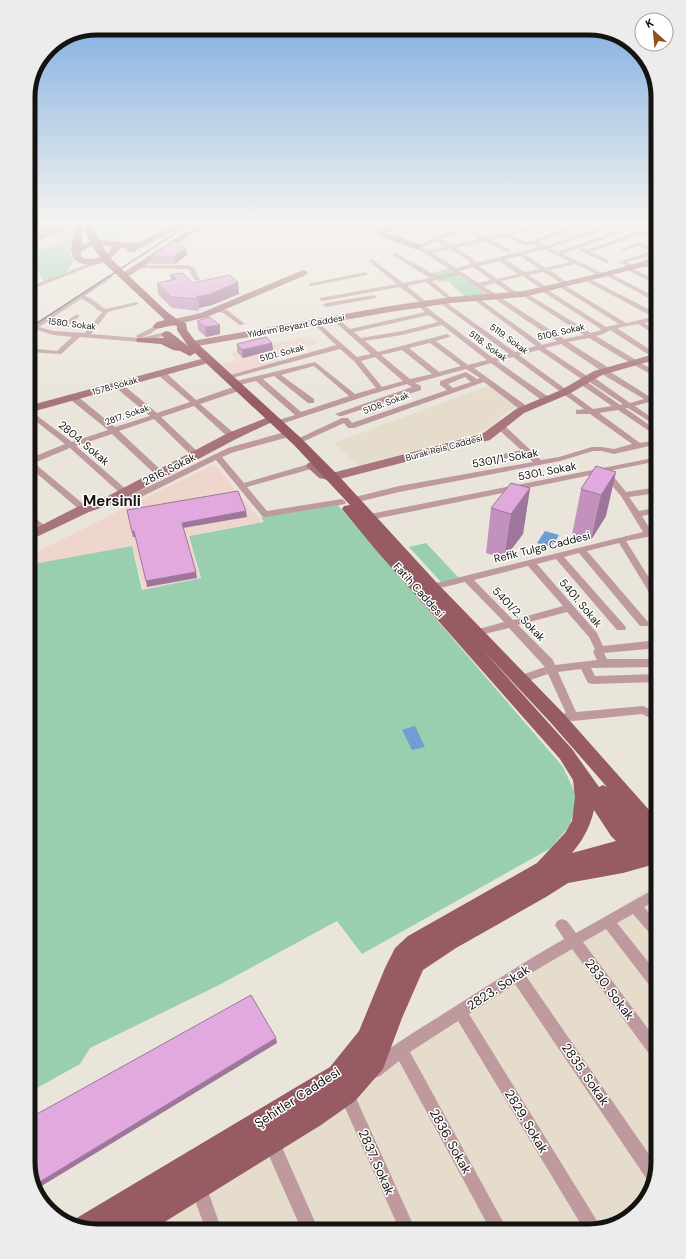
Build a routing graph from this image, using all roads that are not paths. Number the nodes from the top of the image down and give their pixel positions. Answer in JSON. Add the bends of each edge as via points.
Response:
{"nodes":[{"id":1,"x":47,"y":282,"type":"edge"},
{"id":2,"x":84,"y":282,"type":"edge"},
{"id":3,"x":93,"y":282,"type":"edge"},
{"id":4,"x":120,"y":282,"type":"edge"},
{"id":5,"x":129,"y":282,"type":"edge"},
{"id":6,"x":300,"y":282,"type":"edge"},
{"id":7,"x":398,"y":282,"type":"edge"},
{"id":8,"x":416,"y":282,"type":"edge"},
{"id":9,"x":429,"y":282,"type":"edge"},
{"id":10,"x":472,"y":282,"type":"edge"},
{"id":11,"x":490,"y":282,"type":"edge"},
{"id":12,"x":500,"y":282,"type":"edge"},
{"id":13,"x":534,"y":282,"type":"edge"},
{"id":14,"x":560,"y":282,"type":"edge"},
{"id":15,"x":573,"y":282,"type":"edge"},
{"id":16,"x":591,"y":282,"type":"edge"},
{"id":17,"x":618,"y":282,"type":"edge"},
{"id":18,"x":401,"y":284,"type":"junction"},
{"id":19,"x":563,"y":284,"type":"junction"},
{"id":20,"x":477,"y":285,"type":"junction"},
{"id":21,"x":35,"y":286,"type":"edge"},
{"id":22,"x":544,"y":289,"type":"junction"},
{"id":23,"x":520,"y":294,"type":"junction"},
{"id":24,"x":80,"y":297,"type":"junction"},
{"id":25,"x":374,"y":297,"type":"dead end"},
{"id":26,"x":495,"y":297,"type":"junction"},
{"id":27,"x":475,"y":298,"type":"junction"},
{"id":28,"x":651,"y":298,"type":"edge"},
{"id":29,"x":322,"y":299,"type":"dead end"},
{"id":30,"x":447,"y":301,"type":"junction"},
{"id":31,"x":326,"y":306,"type":"dead end"},
{"id":32,"x":425,"y":307,"type":"junction"},
{"id":33,"x":143,"y":310,"type":"junction"},
{"id":34,"x":106,"y":311,"type":"junction"},
{"id":35,"x":220,"y":311,"type":"junction"},
{"id":36,"x":377,"y":312,"type":"junction"},
{"id":37,"x":651,"y":314,"type":"edge"},
{"id":38,"x":76,"y":316,"type":"dead end"},
{"id":39,"x":35,"y":318,"type":"edge"},
{"id":40,"x":47,"y":319,"type":"junction"},
{"id":41,"x":335,"y":319,"type":"junction"},
{"id":42,"x":651,"y":320,"type":"edge"},
{"id":43,"x":174,"y":322,"type":"junction"},
{"id":44,"x":389,"y":322,"type":"junction"},
{"id":45,"x":316,"y":323,"type":"junction"},
{"id":46,"x":443,"y":323,"type":"junction"},
{"id":47,"x":640,"y":323,"type":"junction"},
{"id":48,"x":242,"y":324,"type":"dead end"},
{"id":49,"x":624,"y":325,"type":"junction"},
{"id":50,"x":35,"y":327,"type":"edge"},
{"id":51,"x":35,"y":328,"type":"edge"},
{"id":52,"x":609,"y":328,"type":"junction"},
{"id":53,"x":651,"y":329,"type":"edge"},
{"id":54,"x":162,"y":330,"type":"junction"},
{"id":55,"x":182,"y":330,"type":"junction"},
{"id":56,"x":348,"y":331,"type":"junction"},
{"id":57,"x":402,"y":333,"type":"junction"},
{"id":58,"x":78,"y":335,"type":"junction"},
{"id":59,"x":591,"y":335,"type":"junction"},
{"id":60,"x":86,"y":336,"type":"junction"},
{"id":61,"x":447,"y":336,"type":"dead end"},
{"id":62,"x":122,"y":339,"type":"junction"},
{"id":63,"x":141,"y":340,"type":"junction"},
{"id":64,"x":359,"y":340,"type":"junction"},
{"id":65,"x":431,"y":340,"type":"junction"},
{"id":66,"x":563,"y":341,"type":"junction"},
{"id":67,"x":342,"y":346,"type":"junction"},
{"id":68,"x":190,"y":347,"type":"junction"},
{"id":69,"x":540,"y":347,"type":"junction"},
{"id":70,"x":403,"y":348,"type":"junction"},
{"id":71,"x":35,"y":351,"type":"edge"},
{"id":72,"x":651,"y":353,"type":"edge"},
{"id":73,"x":515,"y":354,"type":"junction"},
{"id":74,"x":376,"y":355,"type":"junction"},
{"id":75,"x":651,"y":359,"type":"edge"},
{"id":76,"x":356,"y":360,"type":"junction"},
{"id":77,"x":491,"y":360,"type":"junction"},
{"id":78,"x":201,"y":362,"type":"junction"},
{"id":79,"x":634,"y":363,"type":"junction"},
{"id":80,"x":467,"y":367,"type":"junction"},
{"id":81,"x":605,"y":370,"type":"junction"},
{"id":82,"x":651,"y":372,"type":"edge"},
{"id":83,"x":161,"y":373,"type":"junction"},
{"id":84,"x":276,"y":374,"type":"junction"},
{"id":85,"x":437,"y":374,"type":"junction"},
{"id":86,"x":257,"y":378,"type":"junction"},
{"id":87,"x":485,"y":379,"type":"junction"},
{"id":88,"x":586,"y":380,"type":"junction"},
{"id":89,"x":409,"y":382,"type":"junction"},
{"id":90,"x":476,"y":382,"type":"junction"},
{"id":91,"x":232,"y":384,"type":"junction"},
{"id":92,"x":118,"y":385,"type":"junction"},
{"id":93,"x":380,"y":389,"type":"junction"},
{"id":94,"x":452,"y":390,"type":"junction"},
{"id":95,"x":565,"y":392,"type":"junction"},
{"id":96,"x":354,"y":397,"type":"junction"},
{"id":97,"x":74,"y":398,"type":"junction"},
{"id":98,"x":547,"y":400,"type":"junction"},
{"id":99,"x":650,"y":400,"type":"joint"},
{"id":100,"x":311,"y":401,"type":"dead end"},
{"id":101,"x":195,"y":402,"type":"junction"},
{"id":102,"x":629,"y":405,"type":"junction"},
{"id":103,"x":330,"y":406,"type":"junction"},
{"id":104,"x":617,"y":407,"type":"junction"},
{"id":105,"x":35,"y":408,"type":"edge"},
{"id":106,"x":525,"y":409,"type":"junction"},
{"id":107,"x":579,"y":412,"type":"dead end"},
{"id":108,"x":592,"y":412,"type":"junction"},
{"id":109,"x":339,"y":414,"type":"junction"},
{"id":110,"x":35,"y":416,"type":"edge"},
{"id":111,"x":155,"y":416,"type":"junction"},
{"id":112,"x":301,"y":416,"type":"junction"},
{"id":113,"x":345,"y":420,"type":"junction"},
{"id":114,"x":651,"y":420,"type":"edge"},
{"id":115,"x":272,"y":422,"type":"junction"},
{"id":116,"x":500,"y":426,"type":"junction"},
{"id":117,"x":113,"y":430,"type":"junction"},
{"id":118,"x":651,"y":430,"type":"edge"},
{"id":119,"x":285,"y":435,"type":"junction"},
{"id":120,"x":232,"y":436,"type":"junction"},
{"id":121,"x":298,"y":442,"type":"junction"},
{"id":122,"x":651,"y":443,"type":"edge"},
{"id":123,"x":71,"y":445,"type":"junction"},
{"id":124,"x":638,"y":445,"type":"junction"},
{"id":125,"x":526,"y":451,"type":"junction"},
{"id":126,"x":196,"y":455,"type":"junction"},
{"id":127,"x":218,"y":456,"type":"junction"},
{"id":128,"x":35,"y":459,"type":"edge"},
{"id":129,"x":651,"y":461,"type":"edge"},
{"id":130,"x":476,"y":462,"type":"dead end"},
{"id":131,"x":539,"y":464,"type":"junction"},
{"id":132,"x":312,"y":466,"type":"junction"},
{"id":133,"x":35,"y":468,"type":"edge"},
{"id":134,"x":603,"y":471,"type":"junction"},
{"id":135,"x":160,"y":474,"type":"junction"},
{"id":136,"x":332,"y":477,"type":"junction"},
{"id":137,"x":242,"y":486,"type":"junction"},
{"id":138,"x":651,"y":491,"type":"edge"},
{"id":139,"x":124,"y":492,"type":"junction"},
{"id":140,"x":624,"y":495,"type":"junction"},
{"id":141,"x":113,"y":499,"type":"junction"},
{"id":142,"x":348,"y":501,"type":"junction"},
{"id":143,"x":84,"y":509,"type":"junction"},
{"id":144,"x":651,"y":511,"type":"edge"},
{"id":145,"x":636,"y":514,"type":"junction"},
{"id":146,"x":370,"y":517,"type":"junction"},
{"id":147,"x":35,"y":521,"type":"edge"},
{"id":148,"x":44,"y":528,"type":"junction"},
{"id":149,"x":651,"y":530,"type":"edge"},
{"id":150,"x":35,"y":533,"type":"edge"},
{"id":151,"x":651,"y":535,"type":"edge"},
{"id":152,"x":621,"y":540,"type":"junction"},
{"id":153,"x":581,"y":550,"type":"junction"},
{"id":154,"x":557,"y":555,"type":"junction"},
{"id":155,"x":530,"y":562,"type":"junction"},
{"id":156,"x":467,"y":578,"type":"junction"},
{"id":157,"x":432,"y":587,"type":"junction"},
{"id":158,"x":651,"y":589,"type":"edge"},
{"id":159,"x":569,"y":608,"type":"junction"},
{"id":160,"x":511,"y":623,"type":"junction"},
{"id":161,"x":644,"y":624,"type":"dead end"},
{"id":162,"x":620,"y":628,"type":"dead end"},
{"id":163,"x":476,"y":633,"type":"junction"},
{"id":164,"x":651,"y":645,"type":"edge"},
{"id":165,"x":600,"y":650,"type":"junction"},
{"id":166,"x":604,"y":663,"type":"junction"},
{"id":167,"x":651,"y":663,"type":"edge"},
{"id":168,"x":585,"y":666,"type":"junction"},
{"id":169,"x":550,"y":669,"type":"junction"},
{"id":170,"x":651,"y":678,"type":"edge"},
{"id":171,"x":519,"y":680,"type":"junction"},
{"id":172,"x":651,"y":714,"type":"edge"},
{"id":173,"x":565,"y":717,"type":"junction"},
{"id":174,"x":566,"y":754,"type":"junction"},
{"id":175,"x":651,"y":835,"type":"edge"},
{"id":176,"x":651,"y":843,"type":"edge"},
{"id":177,"x":651,"y":846,"type":"edge"},
{"id":178,"x":651,"y":847,"type":"edge"},
{"id":179,"x":544,"y":869,"type":"junction"},
{"id":180,"x":651,"y":897,"type":"edge"},
{"id":181,"x":635,"y":906,"type":"junction"},
{"id":182,"x":608,"y":921,"type":"junction"},
{"id":183,"x":562,"y":925,"type":"dead end"},
{"id":184,"x":651,"y":925,"type":"edge"},
{"id":185,"x":574,"y":940,"type":"junction"},
{"id":186,"x":517,"y":975,"type":"junction"},
{"id":187,"x":651,"y":976,"type":"edge"},
{"id":188,"x":460,"y":1012,"type":"junction"},
{"id":189,"x":651,"y":1044,"type":"edge"},
{"id":190,"x":401,"y":1050,"type":"junction"},
{"id":191,"x":346,"y":1092,"type":"junction"},
{"id":192,"x":271,"y":1142,"type":"junction"},
{"id":193,"x":650,"y":1169,"type":"edge"},
{"id":194,"x":198,"y":1186,"type":"junction"},
{"id":195,"x":91,"y":1224,"type":"edge"},
{"id":196,"x":136,"y":1224,"type":"edge"},
{"id":197,"x":212,"y":1224,"type":"edge"},
{"id":198,"x":308,"y":1224,"type":"edge"},
{"id":199,"x":405,"y":1224,"type":"edge"},
{"id":200,"x":496,"y":1224,"type":"edge"},
{"id":201,"x":590,"y":1224,"type":"edge"}],
"edges":[{"from":1,"to":21,"type":"street"},
{"from":2,"to":39,"type":"street"},
{"from":3,"to":24,"type":"street","name":"1580. Sokak"},
{"from":4,"to":33,"type":"main road","name":"Fatih Caddesi"},
{"from":5,"to":43,"type":"main road","name":"Fatih Caddesi","via":[[162,314]]},
{"from":6,"to":35,"type":"main road"},
{"from":7,"to":18,"type":"street","name":"5118. Sokak"},
{"from":8,"to":18,"type":"street"},
{"from":9,"to":30,"type":"street","name":"5119. Sokak"},
{"from":10,"to":20,"type":"street"},
{"from":11,"to":20,"type":"street"},
{"from":12,"to":23,"type":"street"},
{"from":13,"to":22,"type":"street"},
{"from":14,"to":19,"type":"street"},
{"from":15,"to":19,"type":"main road","name":"Yıldırım Beyazıt Caddesi"},
{"from":16,"to":37,"type":"street"},
{"from":17,"to":28,"type":"street"},
{"from":18,"to":29,"type":"street"},
{"from":18,"to":32,"type":"street","name":"5118. Sokak"},
{"from":19,"to":22,"type":"main road","name":"Yıldırım Beyazıt Caddesi"},
{"from":19,"to":49,"type":"street"},
{"from":20,"to":26,"type":"street"},
{"from":22,"to":23,"type":"main road","name":"Yıldırım Beyazıt Caddesi"},
{"from":22,"to":52,"type":"street"},
{"from":23,"to":26,"type":"main road","name":"Yıldırım Beyazıt Caddesi"},
{"from":23,"to":59,"type":"street"},
{"from":24,"to":34,"type":"street","name":"1580. Sokak","via":[[98,304],[100,309]]},
{"from":24,"to":40,"type":"street","name":"1580. Sokak"},
{"from":25,"to":31,"type":"street"},
{"from":26,"to":27,"type":"main road","name":"Yıldırım Beyazıt Caddesi"},
{"from":26,"to":66,"type":"street"},
{"from":27,"to":30,"type":"main road","name":"Yıldırım Beyazıt Caddesi"},
{"from":27,"to":69,"type":"street"},
{"from":30,"to":32,"type":"main road","name":"Yıldırım Beyazıt Caddesi"},
{"from":30,"to":73,"type":"street","name":"5119. Sokak"},
{"from":32,"to":36,"type":"main road","name":"Yıldırım Beyazıt Caddesi"},
{"from":32,"to":44,"type":"street"},
{"from":32,"to":46,"type":"street","name":"5118. Sokak"},
{"from":33,"to":34,"type":"street"},
{"from":33,"to":54,"type":"main road","name":"Fatih Caddesi"},
{"from":34,"to":60,"type":"street"},
{"from":35,"to":43,"type":"main road"},
{"from":35,"to":48,"type":"street"},
{"from":35,"to":55,"type":"main road"},
{"from":36,"to":41,"type":"main road","name":"Yıldırım Beyazıt Caddesi"},
{"from":36,"to":44,"type":"street"},
{"from":38,"to":40,"type":"street","via":[[68,323]]},
{"from":40,"to":50,"type":"street","name":"1580. Sokak"},
{"from":41,"to":45,"type":"main road","name":"Yıldırım Beyazıt Caddesi"},
{"from":41,"to":56,"type":"street"},
{"from":42,"to":47,"type":"street","name":"5106. Sokak"},
{"from":43,"to":54,"type":"main road","via":[[165,323]]},
{"from":43,"to":55,"type":"main road","name":"Fatih Caddesi","via":[[182,325]]},
{"from":44,"to":56,"type":"street"},
{"from":44,"to":57,"type":"street"},
{"from":45,"to":67,"type":"street"},
{"from":45,"to":68,"type":"main road","name":"Yıldırım Beyazıt Caddesi"},
{"from":46,"to":57,"type":"street"},
{"from":46,"to":77,"type":"street","name":"5118. Sokak"},
{"from":47,"to":49,"type":"street","name":"5106. Sokak"},
{"from":47,"to":53,"type":"street"},
{"from":49,"to":52,"type":"street","name":"5106. Sokak"},
{"from":51,"to":58,"type":"street","name":"1580. Sokak"},
{"from":52,"to":59,"type":"street","name":"5106. Sokak"},
{"from":52,"to":72,"type":"street"},
{"from":54,"to":55,"type":"main road","via":[[176,333]]},
{"from":54,"to":62,"type":"street"},
{"from":54,"to":63,"type":"street","name":"1580. Sokak"},
{"from":54,"to":68,"type":"main road","name":"Fatih Caddesi"},
{"from":55,"to":68,"type":"main road"},
{"from":56,"to":64,"type":"street"},
{"from":57,"to":64,"type":"street"},
{"from":58,"to":60,"type":"street","name":"1580. Sokak"},
{"from":58,"to":71,"type":"street","via":[[59,353]]},
{"from":59,"to":66,"type":"street","name":"5106. Sokak"},
{"from":59,"to":79,"type":"street"},
{"from":60,"to":62,"type":"street","name":"1580. Sokak"},
{"from":61,"to":65,"type":"street"},
{"from":62,"to":63,"type":"street","name":"1580. Sokak"},
{"from":63,"to":68,"type":"main road","via":[[163,341],[176,348]]},
{"from":64,"to":74,"type":"street"},
{"from":65,"to":70,"type":"street"},
{"from":65,"to":80,"type":"street"},
{"from":66,"to":69,"type":"street","name":"5106. Sokak"},
{"from":66,"to":81,"type":"street"},
{"from":67,"to":76,"type":"street"},
{"from":67,"to":91,"type":"street","name":"5101. Sokak"},
{"from":68,"to":78,"type":"main road","name":"Fatih Caddesi"},
{"from":68,"to":91,"type":"main road","name":"Fatih Caddesi"},
{"from":69,"to":73,"type":"street","name":"5106. Sokak"},
{"from":69,"to":88,"type":"street"},
{"from":70,"to":74,"type":"street"},
{"from":70,"to":85,"type":"street"},
{"from":73,"to":77,"type":"street","name":"5106. Sokak"},
{"from":73,"to":95,"type":"street","name":"5119. Sokak"},
{"from":74,"to":76,"type":"street"},
{"from":74,"to":89,"type":"street"},
{"from":75,"to":79,"type":"main road","name":"Burak Reis Caddesi"},
{"from":76,"to":93,"type":"street"},
{"from":77,"to":80,"type":"street","name":"5106. Sokak"},
{"from":77,"to":98,"type":"street","name":"5118. Sokak"},
{"from":78,"to":83,"type":"main road","name":"1578. Sokak"},
{"from":78,"to":91,"type":"main road","name":"Fatih Caddesi"},
{"from":79,"to":81,"type":"main road","name":"Burak Reis Caddesi"},
{"from":79,"to":82,"type":"street"},
{"from":80,"to":85,"type":"street","name":"5106. Sokak"},
{"from":80,"to":87,"type":"street"},
{"from":81,"to":88,"type":"main road","name":"Burak Reis Caddesi"},
{"from":81,"to":99,"type":"street"},
{"from":83,"to":92,"type":"main road","name":"1578. Sokak"},
{"from":83,"to":101,"type":"street"},
{"from":84,"to":86,"type":"street"},
{"from":84,"to":96,"type":"street","via":[[315,364]]},
{"from":84,"to":100,"type":"street"},
{"from":85,"to":89,"type":"street","name":"5106. Sokak"},
{"from":86,"to":91,"type":"street"},
{"from":86,"to":112,"type":"street"},
{"from":87,"to":90,"type":"street","name":"5108. Sokak"},
{"from":87,"to":106,"type":"street"},
{"from":88,"to":95,"type":"main road","name":"Burak Reis Caddesi"},
{"from":88,"to":102,"type":"street"},
{"from":88,"to":104,"type":"street"},
{"from":89,"to":93,"type":"street","name":"5106. Sokak"},
{"from":89,"to":109,"type":"street","via":[[418,388]]},
{"from":90,"to":94,"type":"street","name":"5108. Sokak"},
{"from":90,"to":94,"type":"street","via":[[466,374],[443,383]]},
{"from":91,"to":101,"type":"street","name":"2817. Sokak"},
{"from":91,"to":115,"type":"main road","name":"Fatih Caddesi"},
{"from":92,"to":97,"type":"main road","name":"1578. Sokak"},
{"from":92,"to":111,"type":"street"},
{"from":93,"to":96,"type":"street","name":"5106. Sokak"},
{"from":94,"to":113,"type":"street","name":"5108. Sokak","via":[[351,426]]},
{"from":95,"to":98,"type":"main road","name":"Burak Reis Caddesi"},
{"from":95,"to":108,"type":"street","name":"5119. Sokak"},
{"from":96,"to":103,"type":"street","name":"5106. Sokak"},
{"from":97,"to":105,"type":"main road","name":"1578. Sokak"},
{"from":97,"to":117,"type":"street"},
{"from":98,"to":106,"type":"main road","name":"Burak Reis Caddesi"},
{"from":99,"to":102,"type":"street"},
{"from":101,"to":111,"type":"street","name":"2817. Sokak"},
{"from":101,"to":120,"type":"street"},
{"from":102,"to":104,"type":"street"},
{"from":102,"to":114,"type":"street"},
{"from":103,"to":109,"type":"street"},
{"from":103,"to":112,"type":"street","name":"5106. Sokak"},
{"from":104,"to":108,"type":"street"},
{"from":104,"to":118,"type":"street"},
{"from":106,"to":116,"type":"main road","name":"Burak Reis Caddesi"},
{"from":107,"to":108,"type":"street"},
{"from":108,"to":124,"type":"street","name":"5119. Sokak"},
{"from":109,"to":113,"type":"street"},
{"from":110,"to":123,"type":"street","name":"2804. Sokak"},
{"from":111,"to":117,"type":"street","name":"2817. Sokak"},
{"from":111,"to":126,"type":"street"},
{"from":112,"to":115,"type":"street","name":"5106. Sokak"},
{"from":113,"to":121,"type":"street"},
{"from":115,"to":119,"type":"main road","name":"Fatih Caddesi"},
{"from":115,"to":120,"type":"main road","name":"2816. Sokak"},
{"from":116,"to":125,"type":"street"},
{"from":116,"to":136,"type":"main road","name":"Burak Reis Caddesi","via":[[486,437]]},
{"from":117,"to":123,"type":"street","name":"2817. Sokak"},
{"from":117,"to":135,"type":"street"},
{"from":119,"to":121,"type":"main road"},
{"from":119,"to":127,"type":"street"},
{"from":119,"to":132,"type":"main road","name":"Fatih Caddesi"},
{"from":120,"to":126,"type":"main road","name":"2816. Sokak"},
{"from":121,"to":136,"type":"main road"},
{"from":122,"to":124,"type":"street","name":"5301/1. Sokak"},
{"from":123,"to":128,"type":"street","name":"2817. Sokak"},
{"from":123,"to":139,"type":"street","name":"2804. Sokak"},
{"from":124,"to":131,"type":"street","name":"5301/1. Sokak","via":[[614,452],[592,449]]},
{"from":125,"to":130,"type":"street"},
{"from":125,"to":131,"type":"street"},
{"from":126,"to":135,"type":"main road","name":"2816. Sokak"},
{"from":127,"to":137,"type":"street"},
{"from":127,"to":141,"type":"street","via":[[124,502]]},
{"from":129,"to":134,"type":"street","name":"5301. Sokak"},
{"from":131,"to":142,"type":"street","name":"5301/1. Sokak","via":[[399,489]]},
{"from":132,"to":136,"type":"main road","via":[[323,475]]},
{"from":132,"to":137,"type":"street"},
{"from":132,"to":142,"type":"main road","name":"Fatih Caddesi"},
{"from":133,"to":143,"type":"street"},
{"from":134,"to":140,"type":"street"},
{"from":134,"to":146,"type":"street","name":"5301. Sokak"},
{"from":135,"to":139,"type":"main road","name":"2816. Sokak"},
{"from":136,"to":142,"type":"main road"},
{"from":137,"to":142,"type":"street","name":"5301/1. Sokak","via":[[265,514]]},
{"from":138,"to":140,"type":"street"},
{"from":139,"to":141,"type":"main road","name":"2816. Sokak"},
{"from":140,"to":145,"type":"street"},
{"from":141,"to":143,"type":"main road","name":"2816. Sokak"},
{"from":142,"to":146,"type":"main road"},
{"from":142,"to":174,"type":"main road","name":"Fatih Caddesi","via":[[380,546]]},
{"from":143,"to":148,"type":"main road","name":"2816. Sokak"},
{"from":144,"to":145,"type":"street"},
{"from":145,"to":149,"type":"street"},
{"from":146,"to":157,"type":"main road"},
{"from":147,"to":148,"type":"street"},
{"from":148,"to":150,"type":"main road","name":"2816. Sokak"},
{"from":151,"to":152,"type":"street","name":"Refik Tulga Caddesi"},
{"from":152,"to":153,"type":"street","name":"Refik Tulga Caddesi"},
{"from":152,"to":158,"type":"street"},
{"from":153,"to":154,"type":"street","name":"Refik Tulga Caddesi"},
{"from":153,"to":161,"type":"street"},
{"from":154,"to":155,"type":"street","name":"Refik Tulga Caddesi"},
{"from":154,"to":162,"type":"street"},
{"from":155,"to":156,"type":"street","name":"Refik Tulga Caddesi"},
{"from":155,"to":159,"type":"street","name":"5401. Sokak"},
{"from":156,"to":157,"type":"street","name":"Refik Tulga Caddesi"},
{"from":156,"to":160,"type":"street","name":"5401/2. Sokak"},
{"from":157,"to":163,"type":"main road"},
{"from":159,"to":160,"type":"street"},
{"from":159,"to":165,"type":"street","name":"5401. Sokak","via":[[593,635]]},
{"from":160,"to":163,"type":"street"},
{"from":160,"to":169,"type":"street","name":"5401/2. Sokak","via":[[549,663]]},
{"from":163,"to":171,"type":"main road"},
{"from":164,"to":165,"type":"street"},
{"from":165,"to":166,"type":"street","name":"5401. Sokak","via":[[598,652]]},
{"from":166,"to":167,"type":"street"},
{"from":166,"to":168,"type":"street"},
{"from":168,"to":169,"type":"street"},
{"from":168,"to":170,"type":"street","via":[[592,680]]},
{"from":169,"to":171,"type":"street"},
{"from":169,"to":173,"type":"street","name":"5401/2. Sokak"},
{"from":171,"to":173,"type":"main road"},
{"from":172,"to":173,"type":"street","via":[[642,710]]},
{"from":173,"to":175,"type":"main road","via":[[643,815]]},
{"from":174,"to":176,"type":"main road","name":"Fatih Caddesi","via":[[618,830]]},
{"from":174,"to":179,"type":"main road","via":[[581,781],[585,798],[582,822],[569,844]]},
{"from":177,"to":179,"type":"main road","name":"Şehitler Caddesi"},
{"from":178,"to":191,"type":"main road","name":"Şehitler Caddesi","via":[[623,864],[563,875],[448,941],[416,963],[375,1061]]},
{"from":179,"to":195,"type":"main road","name":"Şehitler Caddesi","via":[[416,943],[404,955],[393,975],[367,1039],[338,1075]]},
{"from":180,"to":181,"type":"street","name":"2823. Sokak"},
{"from":181,"to":182,"type":"street","name":"2823. Sokak"},
{"from":181,"to":184,"type":"street"},
{"from":182,"to":185,"type":"street","name":"2823. Sokak"},
{"from":182,"to":187,"type":"street"},
{"from":183,"to":185,"type":"street","name":"2830. Sokak"},
{"from":185,"to":186,"type":"street","name":"2823. Sokak"},
{"from":185,"to":189,"type":"street","name":"2830. Sokak"},
{"from":186,"to":188,"type":"street","name":"2823. Sokak"},
{"from":186,"to":193,"type":"street","name":"2835. Sokak"},
{"from":188,"to":190,"type":"street","name":"2823. Sokak"},
{"from":188,"to":201,"type":"street","name":"2829. Sokak"},
{"from":190,"to":191,"type":"street","name":"2823. Sokak"},
{"from":190,"to":200,"type":"street","name":"2836. Sokak"},
{"from":191,"to":192,"type":"main road","name":"Şehitler Caddesi"},
{"from":191,"to":199,"type":"street","name":"2837. Sokak"},
{"from":192,"to":194,"type":"main road","name":"Şehitler Caddesi"},
{"from":192,"to":198,"type":"street"},
{"from":194,"to":196,"type":"main road","name":"Şehitler Caddesi"},
{"from":194,"to":197,"type":"street"}]}
